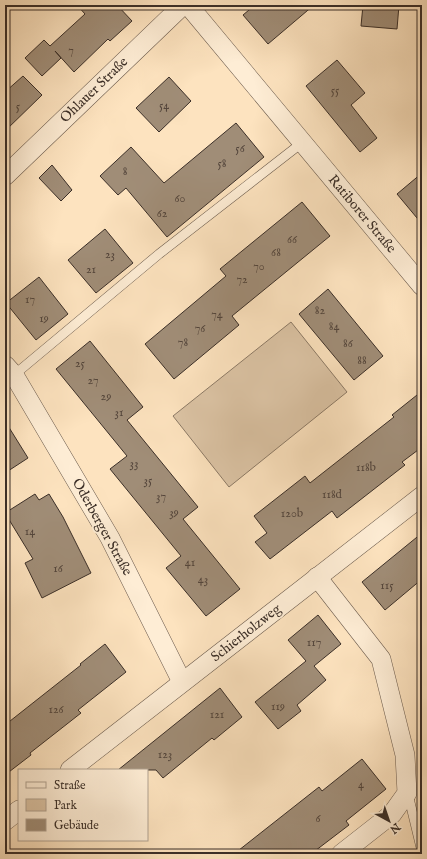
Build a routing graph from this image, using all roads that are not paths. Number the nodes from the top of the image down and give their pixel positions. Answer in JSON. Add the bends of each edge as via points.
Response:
{"nodes":[{"id":1,"x":183,"y":5,"type":"edge"},
{"id":2,"x":188,"y":5,"type":"edge"},
{"id":3,"x":303,"y":142,"type":"junction"},
{"id":4,"x":5,"y":176,"type":"edge"},
{"id":5,"x":416,"y":266,"type":"edge"},
{"id":6,"x":422,"y":286,"type":"edge"},
{"id":7,"x":9,"y":370,"type":"edge"},
{"id":8,"x":422,"y":496,"type":"edge"},
{"id":9,"x":317,"y":577,"type":"junction"},
{"id":10,"x":182,"y":682,"type":"junction"},
{"id":11,"x":71,"y":769,"type":"edge"},
{"id":12,"x":407,"y":793,"type":"junction"},
{"id":13,"x":18,"y":811,"type":"edge"},
{"id":14,"x":5,"y":821,"type":"edge"},
{"id":15,"x":422,"y":852,"type":"edge"},
{"id":16,"x":341,"y":854,"type":"edge"}],
"edges":[{"from":1,"to":4,"type":"street","name":"Ohlauer Straße"},
{"from":2,"to":3,"type":"street","name":"Ratiborer Straße"},
{"from":3,"to":5,"type":"street","name":"Ratiborer Straße"},
{"from":3,"to":7,"type":"lane","name":"Oderberger Straße"},
{"from":5,"to":6,"type":"street","name":"Ratiborer Straße"},
{"from":7,"to":10,"type":"street","name":"Oderberger Straße","via":[[110,538]]},
{"from":8,"to":9,"type":"street","name":"Schierholzweg"},
{"from":9,"to":10,"type":"street","name":"Schierholzweg"},
{"from":9,"to":12,"type":"street","via":[[381,659],[405,755]]},
{"from":10,"to":11,"type":"street","name":"Schierholzweg"},
{"from":12,"to":15,"type":"lane"},
{"from":12,"to":16,"type":"street","via":[[392,814]]},
{"from":13,"to":14,"type":"street"}]}
